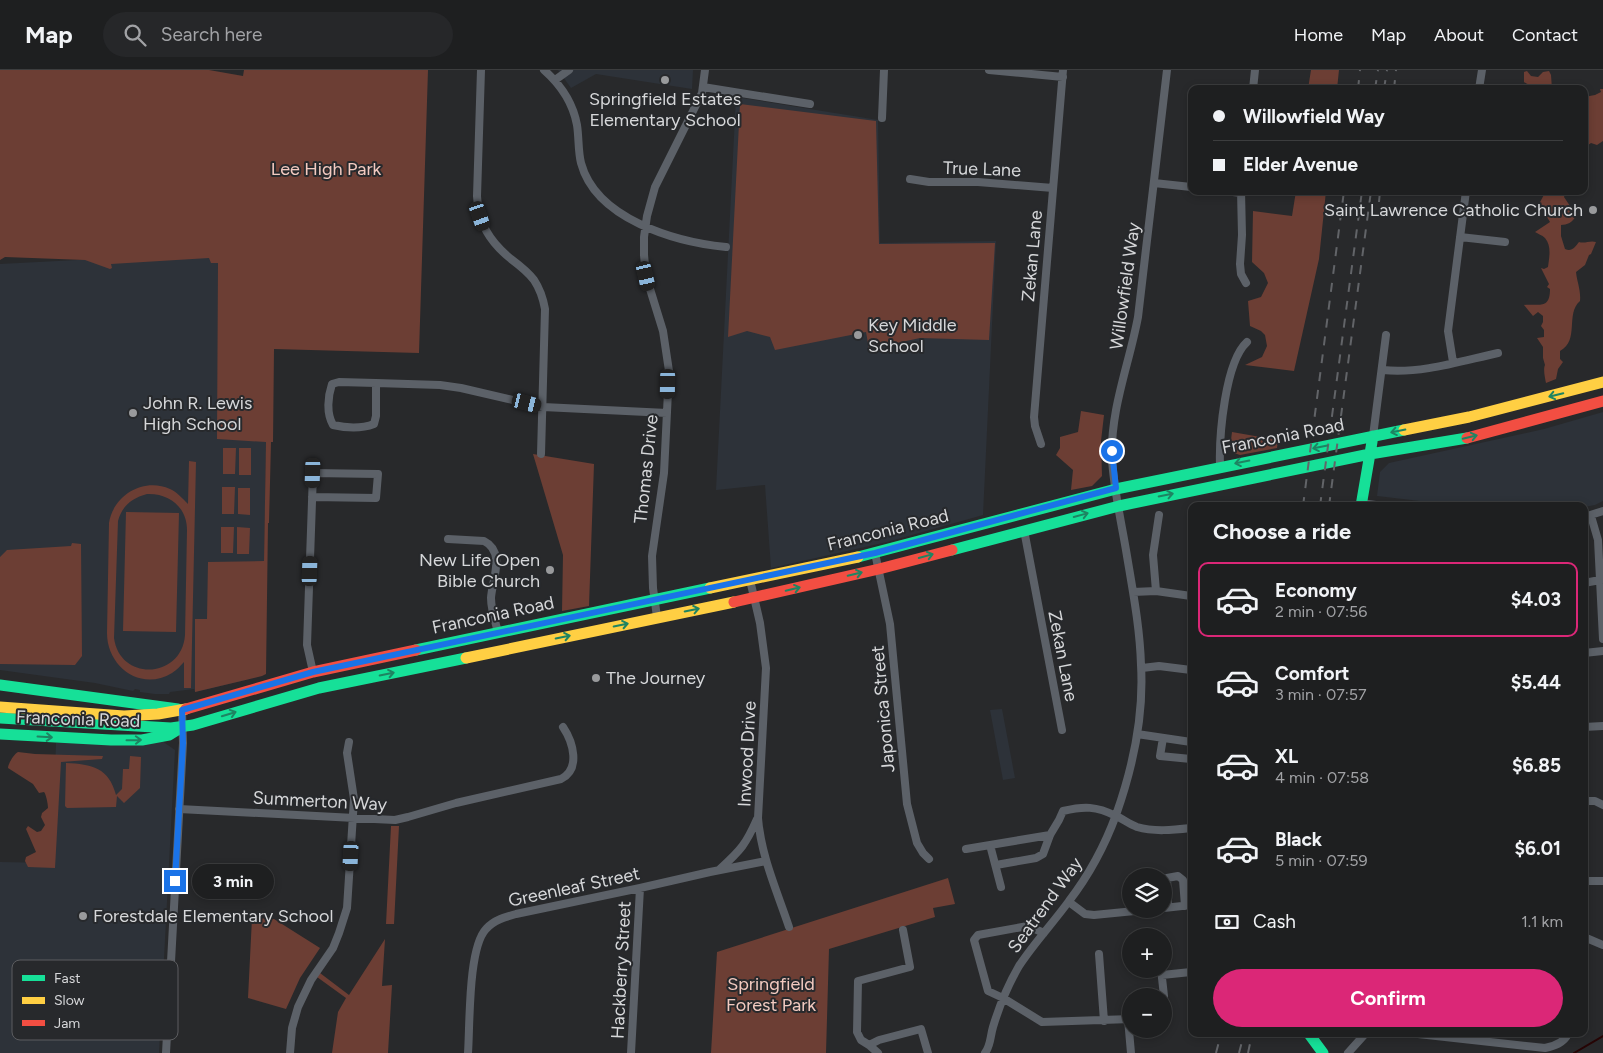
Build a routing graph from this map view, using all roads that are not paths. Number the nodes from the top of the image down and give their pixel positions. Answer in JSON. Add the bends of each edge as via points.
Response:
{"nodes":[{"id":1,"x":481,"y":70,"type":"edge"},
{"id":2,"x":544,"y":70,"type":"edge"},
{"id":3,"x":569,"y":70,"type":"edge"},
{"id":4,"x":705,"y":70,"type":"edge"},
{"id":5,"x":884,"y":70,"type":"edge"},
{"id":6,"x":989,"y":70,"type":"edge"},
{"id":7,"x":1167,"y":70,"type":"edge"},
{"id":8,"x":1255,"y":70,"type":"edge"},
{"id":9,"x":1482,"y":70,"type":"edge"},
{"id":10,"x":1063,"y":74,"type":"edge"},
{"id":11,"x":556,"y":80,"type":"junction"},
{"id":12,"x":1253,"y":85,"type":"edge"},
{"id":13,"x":1480,"y":85,"type":"edge"},
{"id":14,"x":704,"y":87,"type":"junction"},
{"id":15,"x":810,"y":104,"type":"dead end"},
{"id":16,"x":882,"y":118,"type":"dead end"},
{"id":17,"x":910,"y":178,"type":"dead end"},
{"id":18,"x":1154,"y":183,"type":"junction"},
{"id":19,"x":1188,"y":187,"type":"edge"},
{"id":20,"x":1053,"y":188,"type":"junction"},
{"id":21,"x":1241,"y":195,"type":"edge"},
{"id":22,"x":1465,"y":195,"type":"edge"},
{"id":23,"x":646,"y":227,"type":"junction"},
{"id":24,"x":1460,"y":238,"type":"junction"},
{"id":25,"x":1505,"y":242,"type":"dead end"},
{"id":26,"x":726,"y":247,"type":"dead end"},
{"id":27,"x":1246,"y":283,"type":"dead end"},
{"id":28,"x":1386,"y":335,"type":"dead end"},
{"id":29,"x":1247,"y":342,"type":"dead end"},
{"id":30,"x":1498,"y":353,"type":"dead end"},
{"id":31,"x":1453,"y":362,"type":"junction"},
{"id":32,"x":1383,"y":370,"type":"junction"},
{"id":33,"x":1603,"y":382,"type":"edge"},
{"id":34,"x":376,"y":383,"type":"junction"},
{"id":35,"x":1603,"y":401,"type":"edge"},
{"id":36,"x":543,"y":407,"type":"junction"},
{"id":37,"x":668,"y":413,"type":"junction"},
{"id":38,"x":1373,"y":436,"type":"junction"},
{"id":39,"x":1041,"y":444,"type":"dead end"},
{"id":40,"x":542,"y":454,"type":"dead end"},
{"id":41,"x":1370,"y":454,"type":"junction"},
{"id":42,"x":1220,"y":466,"type":"junction"},
{"id":43,"x":1116,"y":488,"type":"junction"},
{"id":44,"x":312,"y":497,"type":"junction"},
{"id":45,"x":1362,"y":502,"type":"edge"},
{"id":46,"x":1119,"y":506,"type":"junction"},
{"id":47,"x":1603,"y":511,"type":"edge"},
{"id":48,"x":1159,"y":515,"type":"dead end"},
{"id":49,"x":1588,"y":517,"type":"edge"},
{"id":50,"x":1588,"y":519,"type":"edge"},
{"id":51,"x":1024,"y":530,"type":"junction"},
{"id":52,"x":448,"y":539,"type":"dead end"},
{"id":53,"x":875,"y":553,"type":"junction"},
{"id":54,"x":879,"y":569,"type":"junction"},
{"id":55,"x":750,"y":580,"type":"junction"},
{"id":56,"x":1600,"y":580,"type":"junction"},
{"id":57,"x":1588,"y":582,"type":"edge"},
{"id":58,"x":1156,"y":591,"type":"junction"},
{"id":59,"x":1133,"y":592,"type":"junction"},
{"id":60,"x":1188,"y":596,"type":"edge"},
{"id":61,"x":754,"y":598,"type":"junction"},
{"id":62,"x":654,"y":599,"type":"junction"},
{"id":63,"x":657,"y":617,"type":"junction"},
{"id":64,"x":537,"y":624,"type":"junction"},
{"id":65,"x":498,"y":632,"type":"junction"},
{"id":66,"x":1603,"y":639,"type":"edge"},
{"id":67,"x":536,"y":643,"type":"junction"},
{"id":68,"x":1603,"y":651,"type":"edge"},
{"id":69,"x":1588,"y":653,"type":"edge"},
{"id":70,"x":1142,"y":668,"type":"junction"},
{"id":71,"x":1188,"y":670,"type":"edge"},
{"id":72,"x":313,"y":672,"type":"junction"},
{"id":73,"x":0,"y":686,"type":"edge"},
{"id":74,"x":0,"y":707,"type":"edge"},
{"id":75,"x":182,"y":710,"type":"junction"},
{"id":76,"x":0,"y":718,"type":"edge"},
{"id":77,"x":1603,"y":726,"type":"edge"},
{"id":78,"x":182,"y":727,"type":"junction"},
{"id":79,"x":563,"y":727,"type":"dead end"},
{"id":80,"x":1588,"y":727,"type":"edge"},
{"id":81,"x":1062,"y":730,"type":"dead end"},
{"id":82,"x":0,"y":734,"type":"edge"},
{"id":83,"x":1137,"y":734,"type":"junction"},
{"id":84,"x":1163,"y":738,"type":"junction"},
{"id":85,"x":349,"y":742,"type":"dead end"},
{"id":86,"x":1188,"y":742,"type":"edge"},
{"id":87,"x":1188,"y":759,"type":"edge"},
{"id":88,"x":1588,"y":801,"type":"edge"},
{"id":89,"x":1603,"y":805,"type":"edge"},
{"id":90,"x":179,"y":809,"type":"junction"},
{"id":91,"x":758,"y":816,"type":"junction"},
{"id":92,"x":1115,"y":816,"type":"junction"},
{"id":93,"x":353,"y":818,"type":"junction"},
{"id":94,"x":1188,"y":828,"type":"edge"},
{"id":95,"x":1050,"y":835,"type":"junction"},
{"id":96,"x":990,"y":846,"type":"junction"},
{"id":97,"x":966,"y":849,"type":"dead end"},
{"id":98,"x":929,"y":859,"type":"dead end"},
{"id":99,"x":766,"y":861,"type":"junction"},
{"id":100,"x":996,"y":865,"type":"junction"},
{"id":101,"x":718,"y":870,"type":"junction"},
{"id":102,"x":1172,"y":877,"type":"edge"},
{"id":103,"x":1588,"y":881,"type":"edge"},
{"id":104,"x":1603,"y":881,"type":"edge"},
{"id":105,"x":640,"y":888,"type":"junction"},
{"id":106,"x":1001,"y":888,"type":"dead end"},
{"id":107,"x":1069,"y":902,"type":"junction"},
{"id":108,"x":1188,"y":906,"type":"edge"},
{"id":109,"x":1172,"y":907,"type":"edge"},
{"id":110,"x":1122,"y":912,"type":"edge"},
{"id":111,"x":789,"y":927,"type":"dead end"},
{"id":112,"x":903,"y":930,"type":"dead end"},
{"id":113,"x":1044,"y":933,"type":"junction"},
{"id":114,"x":1588,"y":939,"type":"edge"},
{"id":115,"x":1603,"y":945,"type":"edge"},
{"id":116,"x":1099,"y":954,"type":"dead end"},
{"id":117,"x":171,"y":960,"type":"edge"},
{"id":118,"x":1172,"y":972,"type":"edge"},
{"id":119,"x":1188,"y":972,"type":"edge"},
{"id":120,"x":1003,"y":998,"type":"junction"},
{"id":121,"x":1122,"y":1020,"type":"edge"},
{"id":122,"x":1104,"y":1021,"type":"junction"},
{"id":123,"x":1311,"y":1037,"type":"edge"},
{"id":124,"x":1362,"y":1037,"type":"edge"},
{"id":125,"x":1445,"y":1037,"type":"edge"},
{"id":126,"x":1566,"y":1037,"type":"edge"},
{"id":127,"x":1131,"y":1038,"type":"edge"},
{"id":128,"x":167,"y":1040,"type":"edge"},
{"id":129,"x":869,"y":1044,"type":"junction"},
{"id":130,"x":166,"y":1053,"type":"edge"},
{"id":131,"x":290,"y":1053,"type":"edge"},
{"id":132,"x":468,"y":1053,"type":"edge"},
{"id":133,"x":631,"y":1053,"type":"edge"},
{"id":134,"x":878,"y":1053,"type":"edge"},
{"id":135,"x":928,"y":1053,"type":"edge"},
{"id":136,"x":985,"y":1053,"type":"edge"},
{"id":137,"x":1131,"y":1053,"type":"edge"},
{"id":138,"x":1324,"y":1053,"type":"edge"},
{"id":139,"x":1348,"y":1053,"type":"edge"}],
"edges":[{"from":1,"to":36,"type":"street","via":[[478,208],[491,240],[530,276],[543,298]]},
{"from":2,"to":11,"type":"street"},
{"from":3,"to":11,"type":"street"},
{"from":4,"to":14,"type":"street","name":"Thomas Drive"},
{"from":5,"to":16,"type":"street"},
{"from":6,"to":10,"type":"street"},
{"from":7,"to":18,"type":"street","name":"Willowfield Way"},
{"from":8,"to":12,"type":"street"},
{"from":9,"to":13,"type":"street"},
{"from":10,"to":20,"type":"street","name":"Zekan Lane"},
{"from":11,"to":23,"type":"street","via":[[572,109],[581,162],[590,185],[608,204]]},
{"from":14,"to":15,"type":"street"},
{"from":14,"to":23,"type":"street","name":"Thomas Drive","via":[[655,187]]},
{"from":17,"to":20,"type":"street","name":"True Lane","via":[[929,182]]},
{"from":18,"to":19,"type":"street"},
{"from":18,"to":43,"type":"street","name":"Willowfield Way","via":[[1134,341],[1113,422],[1112,462]]},
{"from":20,"to":39,"type":"street","name":"Zekan Lane","via":[[1034,417]]},
{"from":21,"to":27,"type":"street","via":[[1240,264]]},
{"from":22,"to":24,"type":"street"},
{"from":23,"to":26,"type":"street","via":[[665,236]]},
{"from":23,"to":37,"type":"street","name":"Thomas Drive","via":[[646,276],[668,358]]},
{"from":24,"to":25,"type":"street"},
{"from":24,"to":31,"type":"street","via":[[1448,331]]},
{"from":28,"to":32,"type":"street"},
{"from":29,"to":42,"type":"street","via":[[1235,359],[1222,423]]},
{"from":30,"to":31,"type":"street"},
{"from":31,"to":32,"type":"street","via":[[1406,371]]},
{"from":32,"to":38,"type":"street"},
{"from":33,"to":38,"type":"main road","name":"Franconia Road","one_way":true,"via":[[1513,406]]},
{"from":34,"to":34,"type":"street","via":[[332,384],[329,418],[333,425],[366,427],[374,424]]},
{"from":34,"to":36,"type":"street","via":[[462,388]]},
{"from":41,"to":35,"type":"main road","name":"Franconia Road","one_way":true,"via":[[1468,438]]},
{"from":36,"to":37,"type":"street"},
{"from":36,"to":40,"type":"street"},
{"from":37,"to":62,"type":"street","name":"Thomas Drive","via":[[663,482],[652,556]]},
{"from":38,"to":41,"type":"main road"},
{"from":38,"to":42,"type":"main road","name":"Franconia Road","one_way":true},
{"from":41,"to":45,"type":"main road"},
{"from":46,"to":41,"type":"main road","name":"Franconia Road","one_way":true},
{"from":42,"to":43,"type":"main road","name":"Franconia Road"},
{"from":43,"to":46,"type":"street","name":"Willowfield Way"},
{"from":43,"to":53,"type":"main road","name":"Franconia Road"},
{"from":44,"to":44,"type":"street","via":[[376,498],[378,474],[313,473]]},
{"from":44,"to":72,"type":"street","via":[[307,645]]},
{"from":51,"to":46,"type":"main road","name":"Franconia Road","one_way":true},
{"from":46,"to":59,"type":"street","name":"Seatrend Way"},
{"from":47,"to":49,"type":"street"},
{"from":48,"to":58,"type":"street","via":[[1153,555]]},
{"from":50,"to":56,"type":"street","via":[[1597,533]]},
{"from":54,"to":51,"type":"main road","name":"Franconia Road","one_way":true},
{"from":51,"to":81,"type":"street","name":"Zekan Lane"},
{"from":52,"to":65,"type":"street","via":[[484,541],[493,550],[497,562],[491,600]]},
{"from":53,"to":54,"type":"street","name":"Japonica Street"},
{"from":53,"to":55,"type":"main road","name":"Franconia Road"},
{"from":61,"to":54,"type":"main road","name":"Franconia Road","one_way":true},
{"from":54,"to":98,"type":"street","name":"Japonica Street","via":[[890,624],[907,804],[917,843]]},
{"from":55,"to":61,"type":"street","name":"Inwood Drive"},
{"from":55,"to":62,"type":"main road","name":"Franconia Road"},
{"from":56,"to":57,"type":"street"},
{"from":56,"to":66,"type":"street"},
{"from":58,"to":59,"type":"street"},
{"from":58,"to":60,"type":"street"},
{"from":59,"to":70,"type":"street","name":"Seatrend Way"},
{"from":63,"to":61,"type":"main road","name":"Franconia Road","one_way":true},
{"from":61,"to":91,"type":"street","name":"Inwood Drive","via":[[766,668]]},
{"from":62,"to":63,"type":"street","name":"Thomas Drive"},
{"from":62,"to":64,"type":"main road","name":"Franconia Road"},
{"from":67,"to":63,"type":"main road","name":"Franconia Road","one_way":true},
{"from":64,"to":65,"type":"main road","name":"Franconia Road"},
{"from":64,"to":67,"type":"main road"},
{"from":65,"to":72,"type":"main road","name":"Franconia Road"},
{"from":78,"to":67,"type":"main road","name":"Franconia Road","one_way":true,"via":[[319,688]]},
{"from":68,"to":69,"type":"street"},
{"from":70,"to":71,"type":"street","via":[[1159,666]]},
{"from":70,"to":83,"type":"street","name":"Seatrend Way"},
{"from":72,"to":75,"type":"main road","name":"Franconia Road"},
{"from":73,"to":75,"type":"main road","name":"Franconia Road"},
{"from":74,"to":75,"type":"main road","name":"Franconia Road","via":[[124,716]]},
{"from":75,"to":78,"type":"street"},
{"from":76,"to":78,"type":"main road","name":"Franconia Road"},
{"from":77,"to":80,"type":"street"},
{"from":82,"to":78,"type":"main road","name":"Franconia Road","one_way":true,"via":[[142,740],[169,735]]},
{"from":78,"to":90,"type":"street"},
{"from":79,"to":93,"type":"street","name":"Summerton Way","via":[[571,741],[573,764],[568,775],[561,779],[405,818]]},
{"from":83,"to":84,"type":"street"},
{"from":83,"to":92,"type":"street","name":"Seatrend Way","via":[[1130,772]]},
{"from":84,"to":86,"type":"street"},
{"from":84,"to":87,"type":"street","via":[[1160,756]]},
{"from":85,"to":93,"type":"street","via":[[347,753],[354,790]]},
{"from":88,"to":89,"type":"street","via":[[1595,800]]},
{"from":90,"to":93,"type":"street","name":"Summerton Way"},
{"from":90,"to":117,"type":"street"},
{"from":91,"to":99,"type":"street","name":"Inwood Drive"},
{"from":91,"to":101,"type":"street","via":[[740,851]]},
{"from":92,"to":94,"type":"street","via":[[1152,830]]},
{"from":92,"to":95,"type":"street","via":[[1089,807],[1063,811]]},
{"from":92,"to":107,"type":"street","name":"Seatrend Way","via":[[1095,861]]},
{"from":93,"to":131,"type":"street","via":[[349,894],[344,919],[332,948],[298,1006]]},
{"from":95,"to":96,"type":"street"},
{"from":95,"to":100,"type":"street","via":[[1043,854],[1036,858]]},
{"from":96,"to":97,"type":"street"},
{"from":96,"to":100,"type":"street"},
{"from":99,"to":101,"type":"street","name":"Greenleaf Street"},
{"from":99,"to":111,"type":"street","name":"Inwood Drive"},
{"from":100,"to":106,"type":"street"},
{"from":101,"to":105,"type":"street","name":"Greenleaf Street"},
{"from":102,"to":108,"type":"street","via":[[1183,880]]},
{"from":103,"to":104,"type":"street"},
{"from":105,"to":132,"type":"street","name":"Greenleaf Street","via":[[504,918],[484,930],[476,946],[473,963]]},
{"from":105,"to":133,"type":"street","name":"Hackberry Street"},
{"from":107,"to":110,"type":"street","via":[[1085,914]]},
{"from":107,"to":113,"type":"street","name":"Seatrend Way"},
{"from":108,"to":109,"type":"street"},
{"from":112,"to":129,"type":"street","via":[[910,967],[858,981],[857,1032],[860,1040]]},
{"from":113,"to":120,"type":"street","name":"Seatrend Way","via":[[1029,950]]},
{"from":113,"to":120,"type":"street","via":[[1028,926],[978,935],[974,940],[988,991]]},
{"from":114,"to":115,"type":"street"},
{"from":116,"to":122,"type":"street"},
{"from":118,"to":119,"type":"street"},
{"from":120,"to":122,"type":"street","via":[[1042,1022]]},
{"from":120,"to":136,"type":"street","name":"Seatrend Way"},
{"from":121,"to":122,"type":"street"},
{"from":123,"to":138,"type":"main road"},
{"from":124,"to":139,"type":"street"},
{"from":125,"to":126,"type":"street","via":[[1545,1048]]},
{"from":127,"to":137,"type":"street"},
{"from":128,"to":130,"type":"street"},
{"from":129,"to":134,"type":"street"},
{"from":129,"to":135,"type":"street","via":[[921,1030]]}]}
